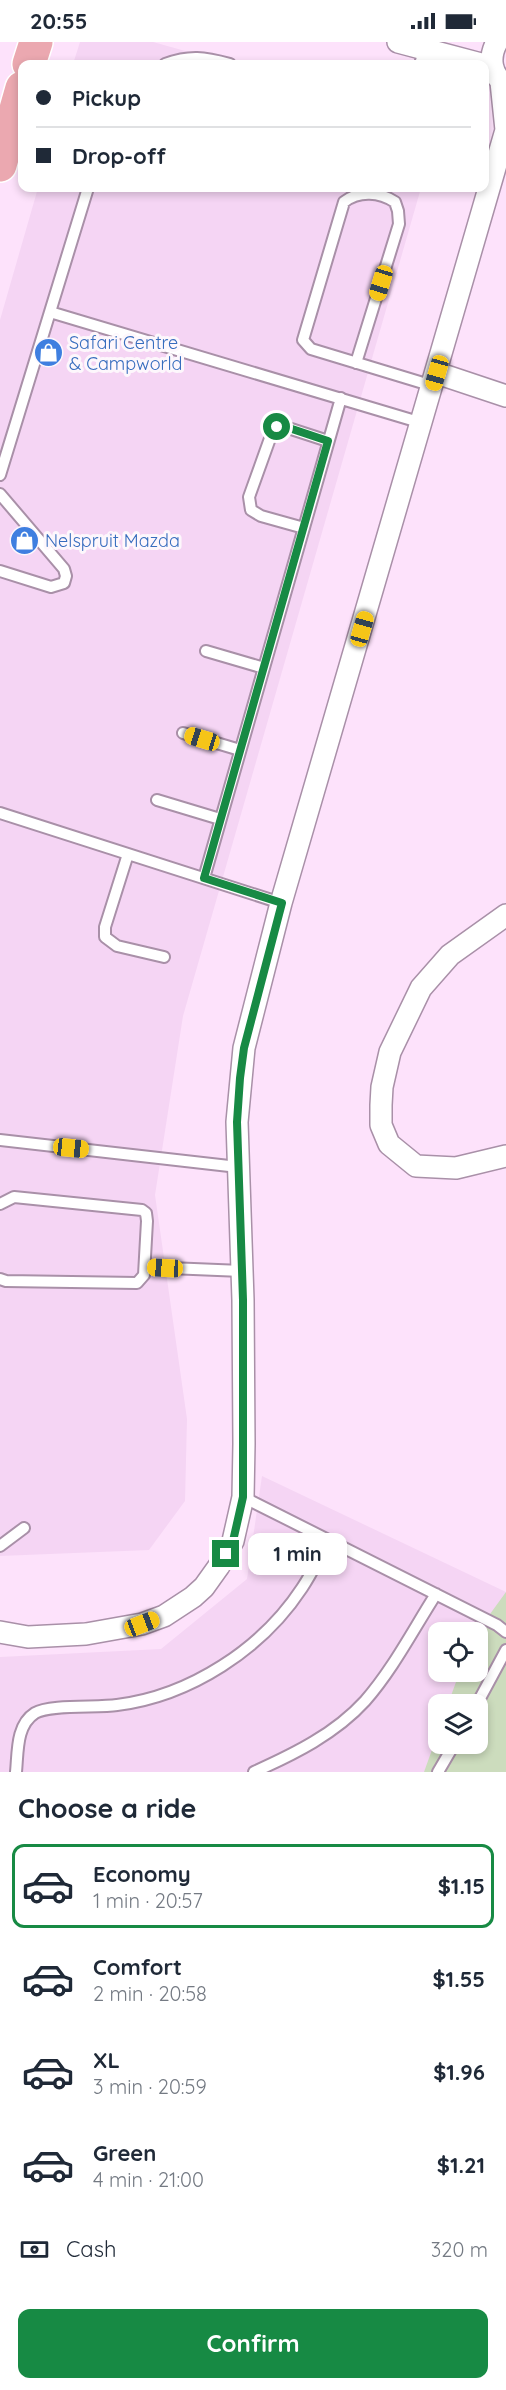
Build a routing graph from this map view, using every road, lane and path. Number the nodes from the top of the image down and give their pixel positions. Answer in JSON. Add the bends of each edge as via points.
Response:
{"nodes":[{"id":1,"x":36,"y":42,"type":"edge"},
{"id":2,"x":398,"y":42,"type":"edge"},
{"id":3,"x":497,"y":42,"type":"edge"},
{"id":4,"x":424,"y":52,"type":"edge"},
{"id":5,"x":30,"y":60,"type":"edge"},
{"id":6,"x":178,"y":60,"type":"edge"},
{"id":7,"x":213,"y":60,"type":"edge"},
{"id":8,"x":450,"y":60,"type":"edge"},
{"id":9,"x":493,"y":73,"type":"edge"},
{"id":10,"x":18,"y":102,"type":"edge"},
{"id":11,"x":506,"y":130,"type":"edge"},
{"id":12,"x":0,"y":165,"type":"edge"},
{"id":13,"x":489,"y":190,"type":"edge"},
{"id":14,"x":87,"y":192,"type":"edge"},
{"id":15,"x":488,"y":192,"type":"edge"},
{"id":16,"x":50,"y":312,"type":"junction"},
{"id":17,"x":356,"y":363,"type":"junction"},
{"id":18,"x":435,"y":379,"type":"junction"},
{"id":19,"x":506,"y":396,"type":"edge"},
{"id":20,"x":341,"y":398,"type":"junction"},
{"id":21,"x":422,"y":423,"type":"junction"},
{"id":22,"x":328,"y":441,"type":"junction"},
{"id":23,"x":0,"y":475,"type":"edge"},
{"id":24,"x":0,"y":494,"type":"edge"},
{"id":25,"x":304,"y":528,"type":"junction"},
{"id":26,"x":0,"y":571,"type":"edge"},
{"id":27,"x":206,"y":651,"type":"dead end"},
{"id":28,"x":264,"y":668,"type":"junction"},
{"id":29,"x":183,"y":733,"type":"dead end"},
{"id":30,"x":240,"y":750,"type":"junction"},
{"id":31,"x":157,"y":800,"type":"dead end"},
{"id":32,"x":0,"y":813,"type":"edge"},
{"id":33,"x":220,"y":819,"type":"junction"},
{"id":34,"x":128,"y":854,"type":"junction"},
{"id":35,"x":204,"y":878,"type":"junction"},
{"id":36,"x":282,"y":903,"type":"junction"},
{"id":37,"x":506,"y":915,"type":"edge"},
{"id":38,"x":164,"y":957,"type":"dead end"},
{"id":39,"x":0,"y":1140,"type":"edge"},
{"id":40,"x":506,"y":1156,"type":"edge"},
{"id":41,"x":238,"y":1167,"type":"junction"},
{"id":42,"x":0,"y":1204,"type":"edge"},
{"id":43,"x":145,"y":1267,"type":"junction"},
{"id":44,"x":242,"y":1271,"type":"junction"},
{"id":45,"x":0,"y":1279,"type":"edge"},
{"id":46,"x":243,"y":1497,"type":"junction"},
{"id":47,"x":24,"y":1528,"type":"dead end"},
{"id":48,"x":329,"y":1540,"type":"junction"},
{"id":49,"x":0,"y":1546,"type":"edge"},
{"id":50,"x":436,"y":1594,"type":"junction"},
{"id":51,"x":0,"y":1632,"type":"edge"},
{"id":52,"x":506,"y":1632,"type":"edge"},
{"id":53,"x":28,"y":1637,"type":"junction"},
{"id":54,"x":0,"y":1646,"type":"edge"},
{"id":55,"x":506,"y":1650,"type":"edge"},
{"id":56,"x":482,"y":1694,"type":"edge"},
{"id":57,"x":448,"y":1754,"type":"edge"},
{"id":58,"x":16,"y":1772,"type":"edge"},
{"id":59,"x":254,"y":1772,"type":"edge"},
{"id":60,"x":438,"y":1772,"type":"edge"}],
"edges":[{"from":1,"to":5,"type":"main road"},
{"from":2,"to":4,"type":"street"},
{"from":3,"to":9,"type":"street","via":[[492,52]]},
{"from":4,"to":8,"type":"street"},
{"from":6,"to":7,"type":"lane"},
{"from":9,"to":11,"type":"street"},
{"from":10,"to":12,"type":"main road"},
{"from":11,"to":13,"type":"street"},
{"from":14,"to":16,"type":"lane"},
{"from":15,"to":18,"type":"street"},
{"from":16,"to":20,"type":"lane"},
{"from":16,"to":23,"type":"lane"},
{"from":17,"to":17,"type":"lane","via":[[399,224],[395,202],[374,194],[344,202],[304,336],[304,343],[311,349]]},
{"from":17,"to":18,"type":"lane"},
{"from":18,"to":19,"type":"street"},
{"from":18,"to":21,"type":"street"},
{"from":20,"to":21,"type":"lane"},
{"from":20,"to":22,"type":"lane"},
{"from":21,"to":36,"type":"street"},
{"from":22,"to":25,"type":"lane"},
{"from":22,"to":25,"type":"lane","via":[[285,427],[273,430],[249,497],[251,510],[261,516]]},
{"from":24,"to":26,"type":"lane","via":[[66,576],[63,583],[51,586]]},
{"from":25,"to":28,"type":"lane"},
{"from":27,"to":28,"type":"lane"},
{"from":28,"to":30,"type":"lane"},
{"from":29,"to":30,"type":"lane"},
{"from":30,"to":33,"type":"lane"},
{"from":31,"to":33,"type":"lane"},
{"from":32,"to":34,"type":"lane"},
{"from":33,"to":35,"type":"lane"},
{"from":34,"to":35,"type":"lane"},
{"from":34,"to":38,"type":"lane","via":[[105,937],[117,946]]},
{"from":35,"to":36,"type":"lane"},
{"from":36,"to":41,"type":"street","via":[[244,1048],[237,1122]]},
{"from":37,"to":40,"type":"street","via":[[450,955],[421,988],[390,1052],[382,1087],[381,1125],[390,1144],[416,1166],[456,1168]]},
{"from":39,"to":41,"type":"lane"},
{"from":41,"to":44,"type":"street"},
{"from":42,"to":43,"type":"lane","via":[[14,1197],[142,1210],[147,1216]]},
{"from":43,"to":44,"type":"lane"},
{"from":43,"to":45,"type":"lane","via":[[142,1279],[132,1285]]},
{"from":44,"to":46,"type":"street"},
{"from":46,"to":48,"type":"lane"},
{"from":46,"to":53,"type":"street","via":[[233,1541],[219,1566],[204,1587],[182,1605],[153,1620],[115,1630]]},
{"from":47,"to":49,"type":"lane"},
{"from":48,"to":50,"type":"lane"},
{"from":48,"to":58,"type":"lane","via":[[282,1615],[225,1664],[148,1699],[35,1714],[20,1736]]},
{"from":50,"to":52,"type":"lane"},
{"from":50,"to":59,"type":"lane","via":[[386,1674],[364,1701],[322,1737]]},
{"from":51,"to":53,"type":"street"},
{"from":53,"to":54,"type":"street"},
{"from":55,"to":56,"type":"lane"},
{"from":57,"to":60,"type":"lane"}]}
